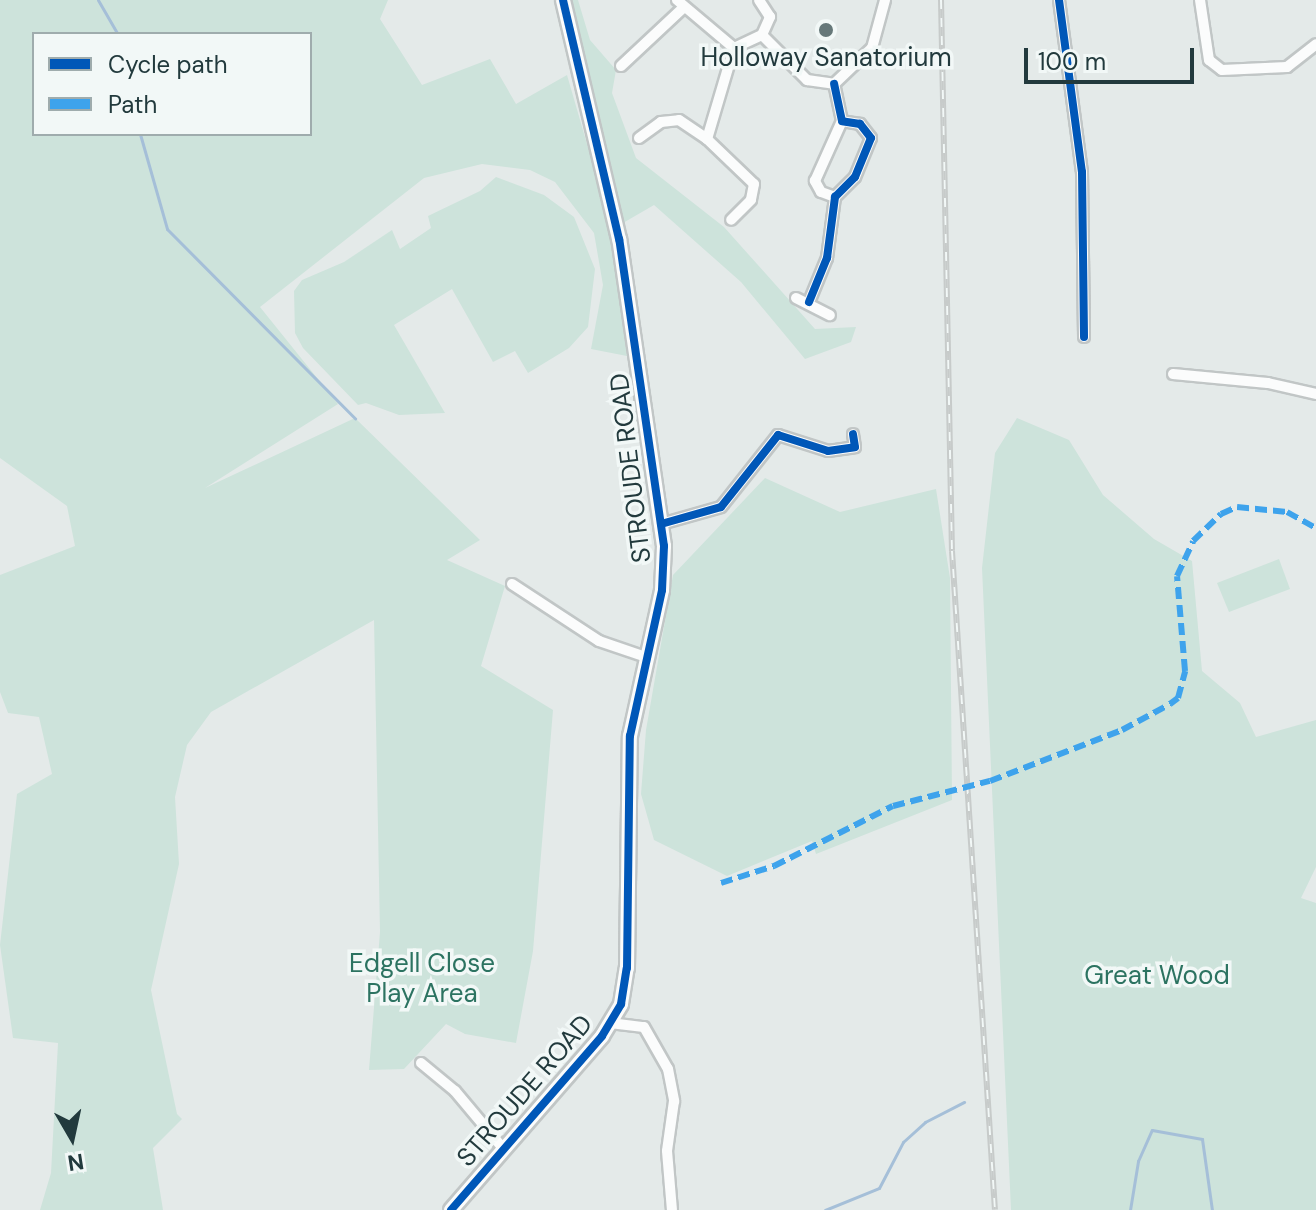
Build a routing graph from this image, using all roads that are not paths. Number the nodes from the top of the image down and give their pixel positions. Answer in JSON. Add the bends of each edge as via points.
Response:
{"nodes":[{"id":1,"x":563,"y":0,"type":"edge"},
{"id":2,"x":759,"y":0,"type":"edge"},
{"id":3,"x":885,"y":0,"type":"edge"},
{"id":4,"x":1059,"y":0,"type":"edge"},
{"id":5,"x":1200,"y":0,"type":"edge"},
{"id":6,"x":681,"y":4,"type":"edge"},
{"id":7,"x":762,"y":35,"type":"junction"},
{"id":8,"x":1316,"y":44,"type":"edge"},
{"id":9,"x":734,"y":48,"type":"junction"},
{"id":10,"x":621,"y":66,"type":"dead end"},
{"id":11,"x":834,"y":84,"type":"junction"},
{"id":12,"x":842,"y":121,"type":"junction"},
{"id":13,"x":639,"y":138,"type":"dead end"},
{"id":14,"x":707,"y":139,"type":"junction"},
{"id":15,"x":835,"y":197,"type":"junction"},
{"id":16,"x":731,"y":220,"type":"dead end"},
{"id":17,"x":796,"y":298,"type":"dead end"},
{"id":18,"x":809,"y":302,"type":"junction"},
{"id":19,"x":830,"y":315,"type":"dead end"},
{"id":20,"x":1084,"y":337,"type":"dead end"},
{"id":21,"x":1173,"y":374,"type":"dead end"},
{"id":22,"x":1316,"y":394,"type":"edge"},
{"id":23,"x":853,"y":434,"type":"dead end"},
{"id":24,"x":661,"y":524,"type":"junction"},
{"id":25,"x":512,"y":584,"type":"dead end"},
{"id":26,"x":646,"y":657,"type":"junction"},
{"id":27,"x":621,"y":1004,"type":"junction"},
{"id":28,"x":610,"y":1023,"type":"junction"},
{"id":29,"x":637,"y":1023,"type":"junction"},
{"id":30,"x":421,"y":1063,"type":"dead end"},
{"id":31,"x":502,"y":1147,"type":"junction"},
{"id":32,"x":451,"y":1210,"type":"edge"},
{"id":33,"x":672,"y":1210,"type":"edge"}],
"edges":[{"from":1,"to":24,"type":"street","name":"STROUDE ROAD","via":[[619,239]]},
{"from":2,"to":7,"type":"street","via":[[770,17]]},
{"from":3,"to":11,"type":"street","via":[[872,48]]},
{"from":4,"to":20,"type":"street","via":[[1082,172]]},
{"from":5,"to":8,"type":"street","via":[[1209,60],[1222,70],[1287,67]]},
{"from":6,"to":9,"type":"street"},
{"from":6,"to":10,"type":"street"},
{"from":7,"to":9,"type":"street"},
{"from":7,"to":11,"type":"street","via":[[807,80]]},
{"from":9,"to":14,"type":"street"},
{"from":11,"to":12,"type":"street"},
{"from":12,"to":15,"type":"street","via":[[815,181],[821,192]]},
{"from":12,"to":15,"type":"street","via":[[860,124],[871,138],[855,177]]},
{"from":13,"to":14,"type":"street","via":[[661,122],[679,120]]},
{"from":14,"to":16,"type":"street","via":[[754,184],[751,200]]},
{"from":15,"to":18,"type":"street","via":[[827,258]]},
{"from":17,"to":18,"type":"street"},
{"from":18,"to":19,"type":"street"},
{"from":21,"to":22,"type":"street","via":[[1268,383]]},
{"from":23,"to":24,"type":"street","via":[[855,447],[828,451],[778,435],[721,507]]},
{"from":24,"to":26,"type":"street","name":"STROUDE ROAD","via":[[662,590]]},
{"from":25,"to":26,"type":"street","via":[[599,641]]},
{"from":26,"to":27,"type":"street","name":"STROUDE ROAD","via":[[630,736],[628,946]]},
{"from":27,"to":28,"type":"street","name":"STROUDE ROAD"},
{"from":27,"to":29,"type":"street"},
{"from":28,"to":29,"type":"street"},
{"from":28,"to":31,"type":"street","name":"STROUDE ROAD"},
{"from":29,"to":33,"type":"street","via":[[648,1031],[668,1069],[674,1101],[667,1151]]},
{"from":30,"to":31,"type":"street","via":[[455,1091]]},
{"from":31,"to":32,"type":"street","name":"STROUDE ROAD"}]}
